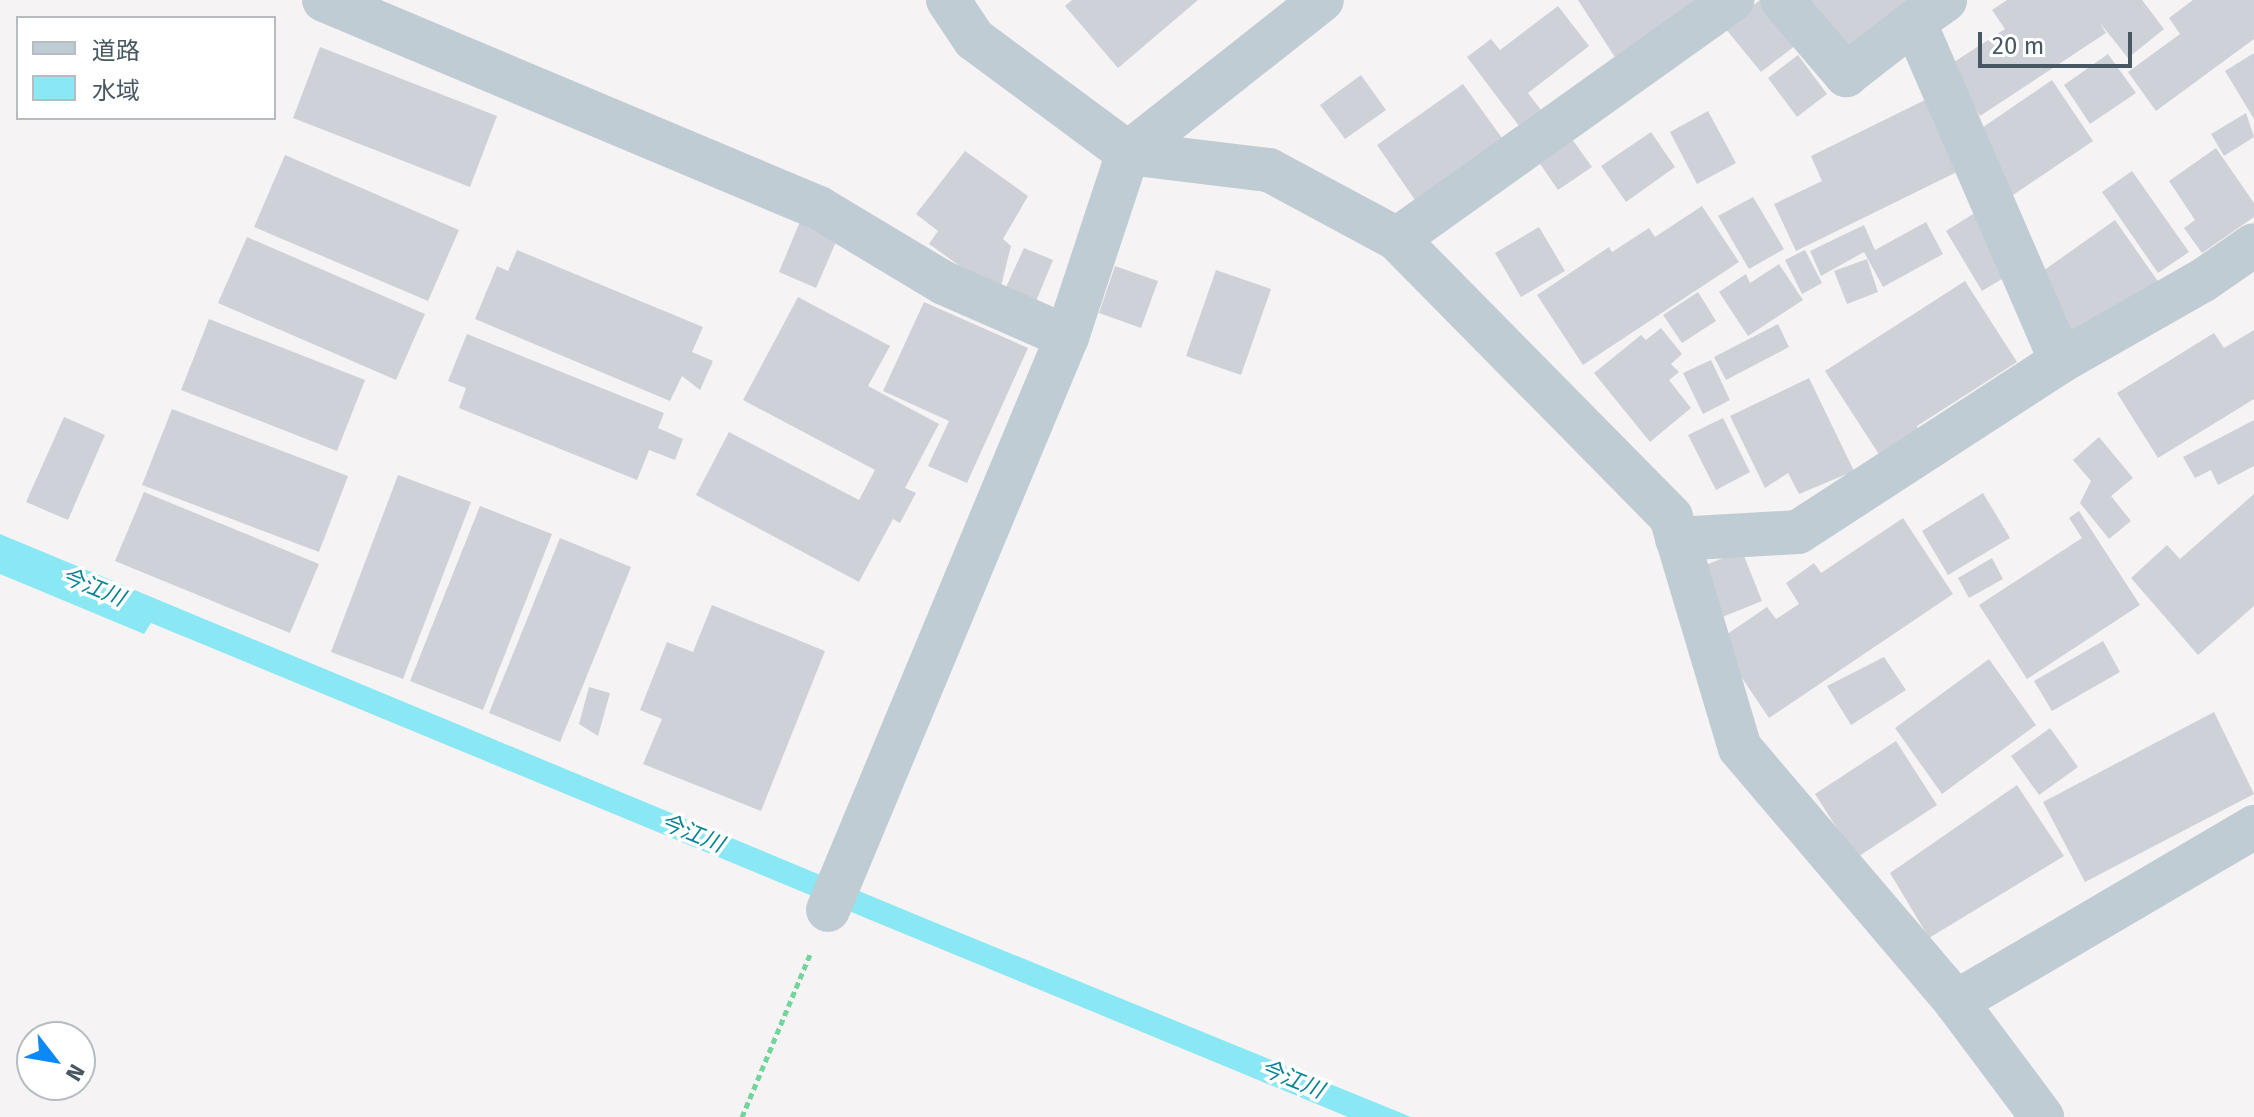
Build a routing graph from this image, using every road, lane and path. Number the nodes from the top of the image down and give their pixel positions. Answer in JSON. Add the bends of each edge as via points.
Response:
{"nodes":[{"id":1,"x":324,"y":0,"type":"edge"},
{"id":2,"x":948,"y":0,"type":"edge"},
{"id":3,"x":1322,"y":0,"type":"edge"},
{"id":4,"x":1732,"y":0,"type":"edge"},
{"id":5,"x":1782,"y":0,"type":"edge"},
{"id":6,"x":1929,"y":11,"type":"edge"},
{"id":7,"x":1128,"y":153,"type":"junction"},
{"id":8,"x":1397,"y":239,"type":"junction"},
{"id":9,"x":2254,"y":245,"type":"edge"},
{"id":10,"x":1067,"y":337,"type":"junction"},
{"id":11,"x":2061,"y":361,"type":"junction"},
{"id":12,"x":1677,"y":539,"type":"junction"},
{"id":13,"x":2254,"y":827,"type":"edge"},
{"id":14,"x":834,"y":893,"type":"joint"},
{"id":15,"x":1956,"y":1002,"type":"junction"},
{"id":16,"x":742,"y":1117,"type":"edge"},
{"id":17,"x":2042,"y":1117,"type":"edge"}],
"edges":[{"from":1,"to":10,"type":"street","via":[[819,208],[944,283]]},
{"from":2,"to":7,"type":"street","via":[[974,39]]},
{"from":3,"to":7,"type":"street"},
{"from":4,"to":8,"type":"street"},
{"from":5,"to":6,"type":"street","via":[[1846,75]]},
{"from":6,"to":11,"type":"street"},
{"from":7,"to":8,"type":"street","via":[[1269,170]]},
{"from":7,"to":10,"type":"street"},
{"from":8,"to":12,"type":"street","via":[[1671,517]]},
{"from":9,"to":11,"type":"street","via":[[2202,281]]},
{"from":10,"to":14,"type":"street"},
{"from":11,"to":12,"type":"street","via":[[1798,532]]},
{"from":12,"to":15,"type":"street","via":[[1740,748]]},
{"from":13,"to":15,"type":"street"},
{"from":14,"to":16,"type":"path"},
{"from":15,"to":17,"type":"street"}]}
